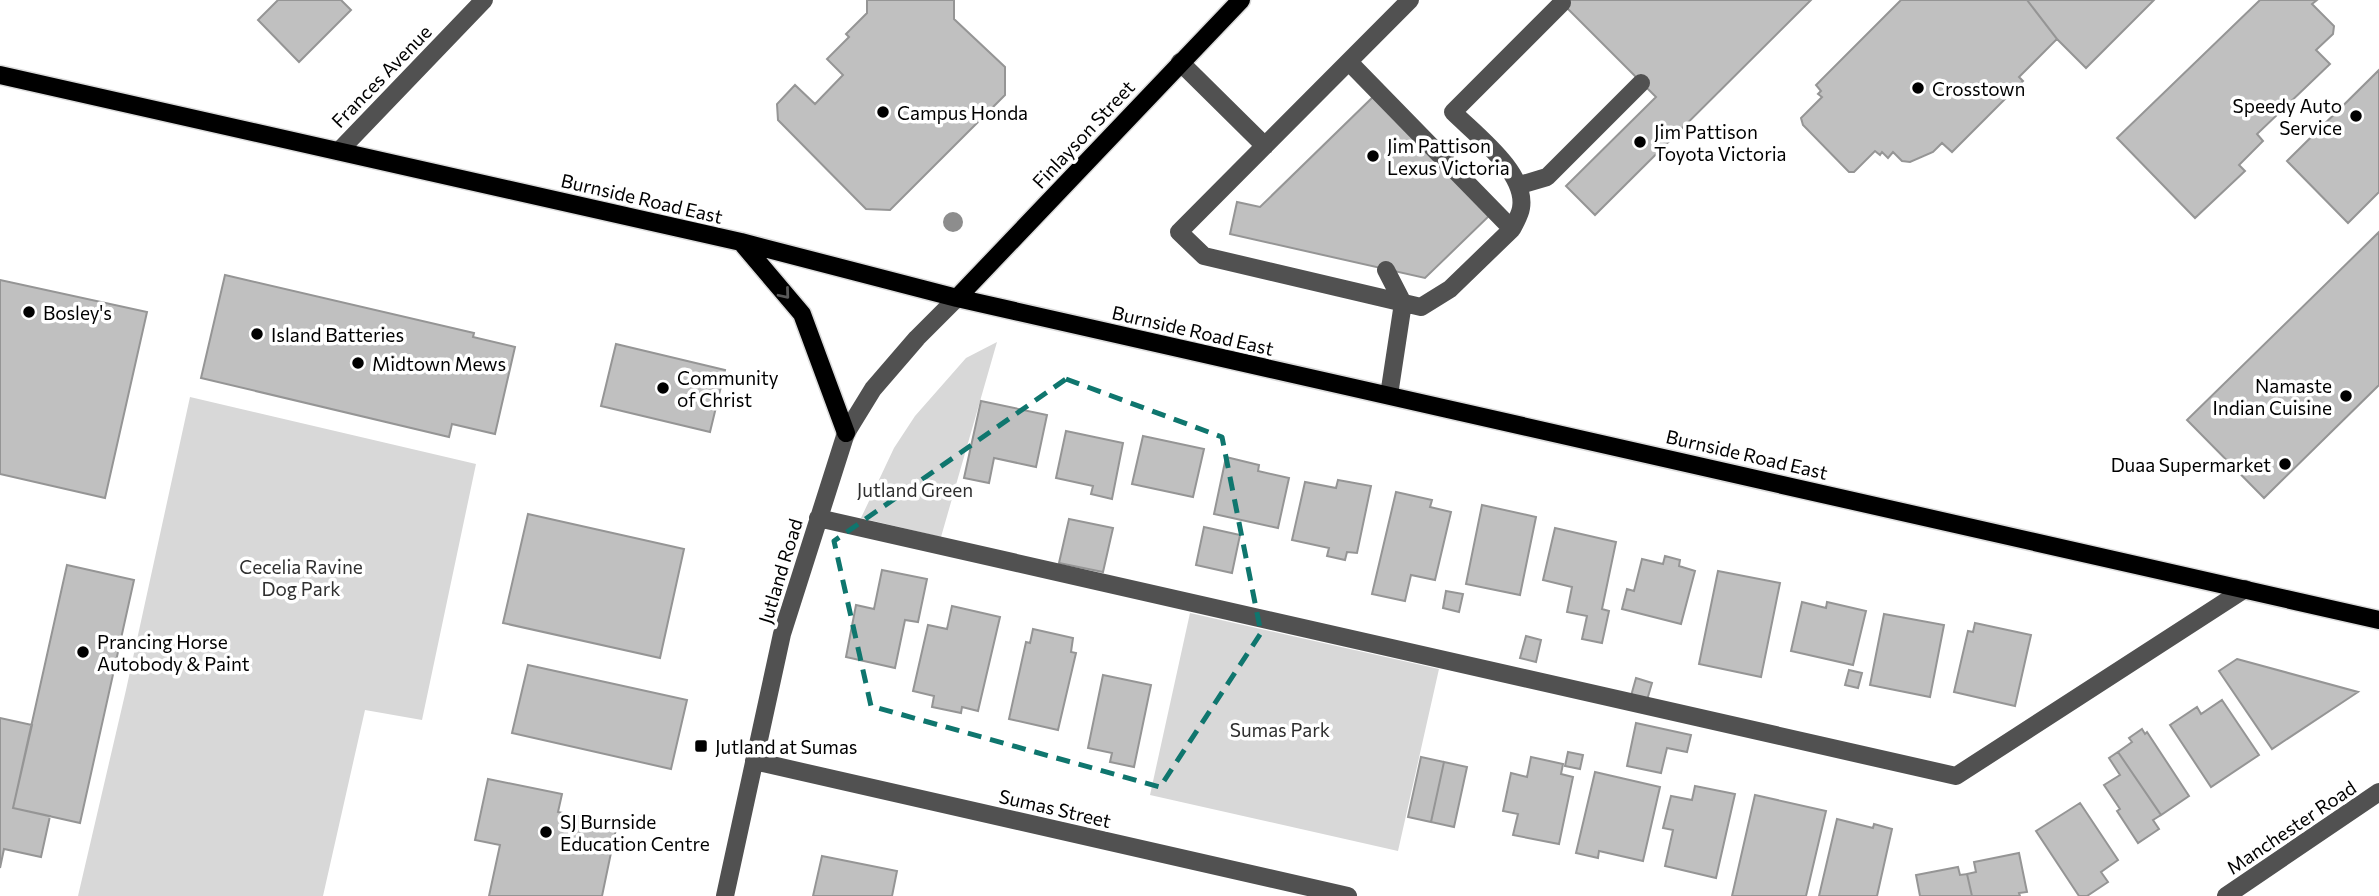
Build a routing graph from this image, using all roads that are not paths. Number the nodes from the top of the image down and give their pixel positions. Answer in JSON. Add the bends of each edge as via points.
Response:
{"nodes":[{"id":1,"x":484,"y":0,"type":"edge"},
{"id":2,"x":1241,"y":0,"type":"edge"},
{"id":3,"x":1410,"y":0,"type":"edge"},
{"id":4,"x":1562,"y":3,"type":"dead end"},
{"id":5,"x":1180,"y":62,"type":"junction"},
{"id":6,"x":1349,"y":62,"type":"junction"},
{"id":7,"x":0,"y":75,"type":"edge"},
{"id":8,"x":1641,"y":83,"type":"dead end"},
{"id":9,"x":1265,"y":146,"type":"junction"},
{"id":10,"x":339,"y":151,"type":"junction"},
{"id":11,"x":1520,"y":185,"type":"junction"},
{"id":12,"x":1512,"y":229,"type":"junction"},
{"id":13,"x":741,"y":242,"type":"junction"},
{"id":14,"x":1386,"y":270,"type":"dead end"},
{"id":15,"x":957,"y":298,"type":"junction"},
{"id":16,"x":1403,"y":303,"type":"junction"},
{"id":17,"x":1389,"y":395,"type":"junction"},
{"id":18,"x":846,"y":433,"type":"junction"},
{"id":19,"x":818,"y":519,"type":"junction"},
{"id":20,"x":2245,"y":589,"type":"junction"},
{"id":21,"x":2379,"y":620,"type":"edge"},
{"id":22,"x":754,"y":761,"type":"junction"},
{"id":23,"x":2379,"y":792,"type":"edge"},
{"id":24,"x":725,"y":896,"type":"edge"},
{"id":25,"x":1348,"y":896,"type":"edge"},
{"id":26,"x":2226,"y":896,"type":"edge"}],
"edges":[{"from":1,"to":10,"type":"street","name":"Frances Avenue"},
{"from":2,"to":5,"type":"main road","name":"Finlayson Street"},
{"from":3,"to":6,"type":"street"},
{"from":4,"to":11,"type":"street","via":[[1453,112]]},
{"from":5,"to":9,"type":"street"},
{"from":5,"to":15,"type":"main road","name":"Finlayson Street"},
{"from":6,"to":9,"type":"street"},
{"from":6,"to":12,"type":"street"},
{"from":7,"to":10,"type":"main road","name":"Burnside Road East"},
{"from":8,"to":11,"type":"street","via":[[1546,177]]},
{"from":9,"to":16,"type":"street","via":[[1179,232],[1204,256]]},
{"from":10,"to":13,"type":"main road","name":"Burnside Road East"},
{"from":11,"to":12,"type":"street","via":[[1521,209]]},
{"from":12,"to":16,"type":"street","via":[[1450,289],[1422,307]]},
{"from":13,"to":15,"type":"main road","name":"Burnside Road East"},
{"from":13,"to":18,"type":"main road","one_way":true,"via":[[802,314]]},
{"from":14,"to":16,"type":"street"},
{"from":15,"to":17,"type":"main road","name":"Burnside Road East"},
{"from":15,"to":18,"type":"street","name":"Jutland Road","via":[[873,388]]},
{"from":16,"to":17,"type":"street"},
{"from":17,"to":20,"type":"main road","name":"Burnside Road East"},
{"from":18,"to":19,"type":"street","name":"Jutland Road"},
{"from":19,"to":20,"type":"street","via":[[1956,776]]},
{"from":19,"to":22,"type":"street","name":"Jutland Road","via":[[782,634]]},
{"from":20,"to":21,"type":"main road","name":"Burnside Road East"},
{"from":22,"to":24,"type":"street","name":"Jutland Road"},
{"from":22,"to":25,"type":"street","name":"Sumas Street"},
{"from":23,"to":26,"type":"street","name":"Manchester Road"}]}
